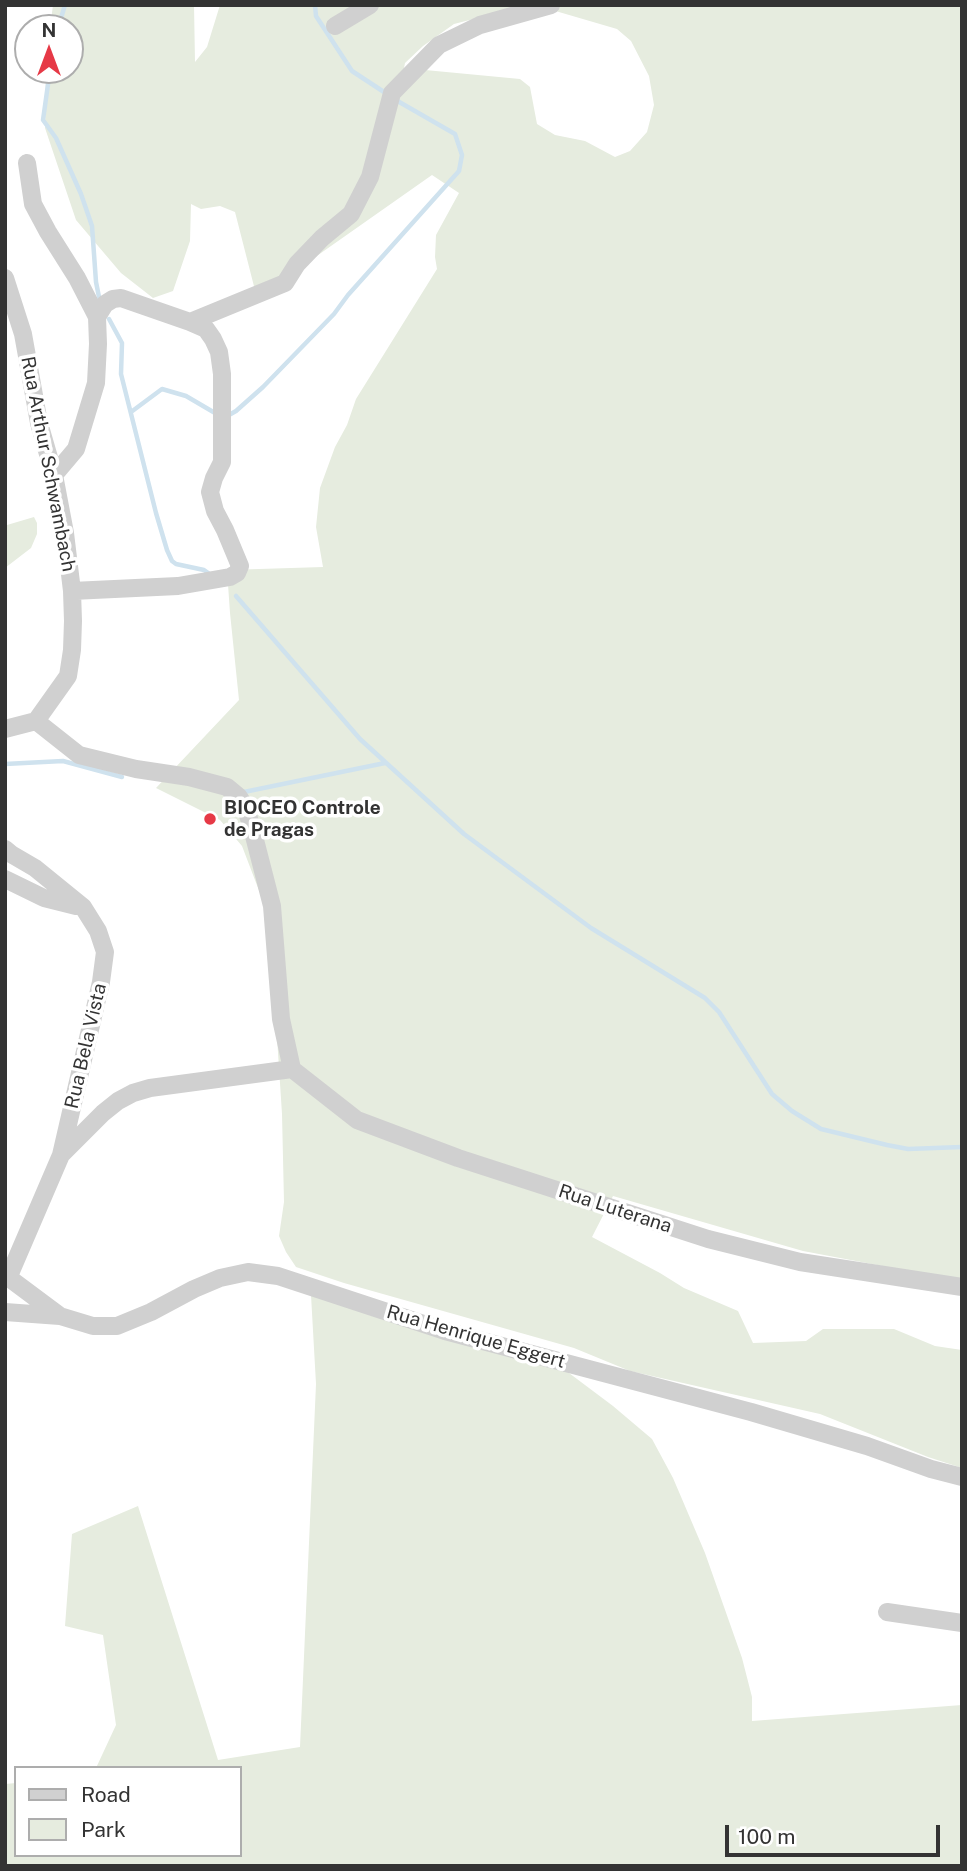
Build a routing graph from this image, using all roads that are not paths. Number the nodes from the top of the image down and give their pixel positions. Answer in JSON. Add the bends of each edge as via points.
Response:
{"nodes":[{"id":1,"x":370,"y":5,"type":"edge"},
{"id":2,"x":551,"y":5,"type":"edge"},
{"id":3,"x":335,"y":26,"type":"dead end"},
{"id":4,"x":27,"y":163,"type":"dead end"},
{"id":5,"x":5,"y":278,"type":"edge"},
{"id":6,"x":97,"y":317,"type":"junction"},
{"id":7,"x":190,"y":322,"type":"junction"},
{"id":8,"x":54,"y":474,"type":"junction"},
{"id":9,"x":72,"y":591,"type":"junction"},
{"id":10,"x":36,"y":721,"type":"junction"},
{"id":11,"x":5,"y":729,"type":"edge"},
{"id":12,"x":5,"y":849,"type":"edge"},
{"id":13,"x":5,"y":879,"type":"edge"},
{"id":14,"x":83,"y":907,"type":"junction"},
{"id":15,"x":292,"y":1069,"type":"junction"},
{"id":16,"x":61,"y":1155,"type":"junction"},
{"id":17,"x":7,"y":1276,"type":"edge"},
{"id":18,"x":962,"y":1287,"type":"edge"},
{"id":19,"x":5,"y":1312,"type":"edge"},
{"id":20,"x":60,"y":1316,"type":"junction"},
{"id":21,"x":962,"y":1477,"type":"edge"},
{"id":22,"x":887,"y":1612,"type":"dead end"},
{"id":23,"x":962,"y":1623,"type":"edge"}],
"edges":[{"from":1,"to":3,"type":"street"},
{"from":2,"to":7,"type":"street","via":[[480,25],[439,45],[392,93],[370,177],[351,215],[321,237],[285,282]]},
{"from":4,"to":6,"type":"street","via":[[33,204]]},
{"from":5,"to":8,"type":"street","name":"Rua Arthur Schwambach","via":[[23,334],[39,423]]},
{"from":6,"to":7,"type":"street","via":[[106,304],[121,298]]},
{"from":6,"to":8,"type":"street","via":[[96,383],[76,449]]},
{"from":7,"to":9,"type":"street","via":[[205,329],[219,352],[222,462],[210,492],[240,566],[237,573],[178,586]]},
{"from":8,"to":9,"type":"street","name":"Rua Arthur Schwambach"},
{"from":9,"to":10,"type":"street","name":"Rua Arthur Schwambach","via":[[68,676]]},
{"from":10,"to":11,"type":"street"},
{"from":10,"to":15,"type":"street","via":[[79,755],[189,777],[227,787],[239,797],[246,808],[272,906],[281,1019]]},
{"from":12,"to":14,"type":"street","name":"Rua Bela Vista"},
{"from":13,"to":14,"type":"street","via":[[44,898]]},
{"from":14,"to":16,"type":"street","name":"Rua Bela Vista","via":[[105,952]]},
{"from":15,"to":16,"type":"street","via":[[133,1093],[103,1113]]},
{"from":15,"to":18,"type":"street","name":"Rua Luterana","via":[[357,1120],[708,1239],[800,1262]]},
{"from":16,"to":17,"type":"street","name":"Rua Bela Vista"},
{"from":17,"to":20,"type":"street","name":"Rua Henrique Eggert"},
{"from":19,"to":20,"type":"street"},
{"from":20,"to":21,"type":"street","name":"Rua Henrique Eggert","via":[[93,1326],[117,1326],[220,1278],[248,1272],[278,1276],[445,1331],[751,1412]]},
{"from":22,"to":23,"type":"street"}]}
